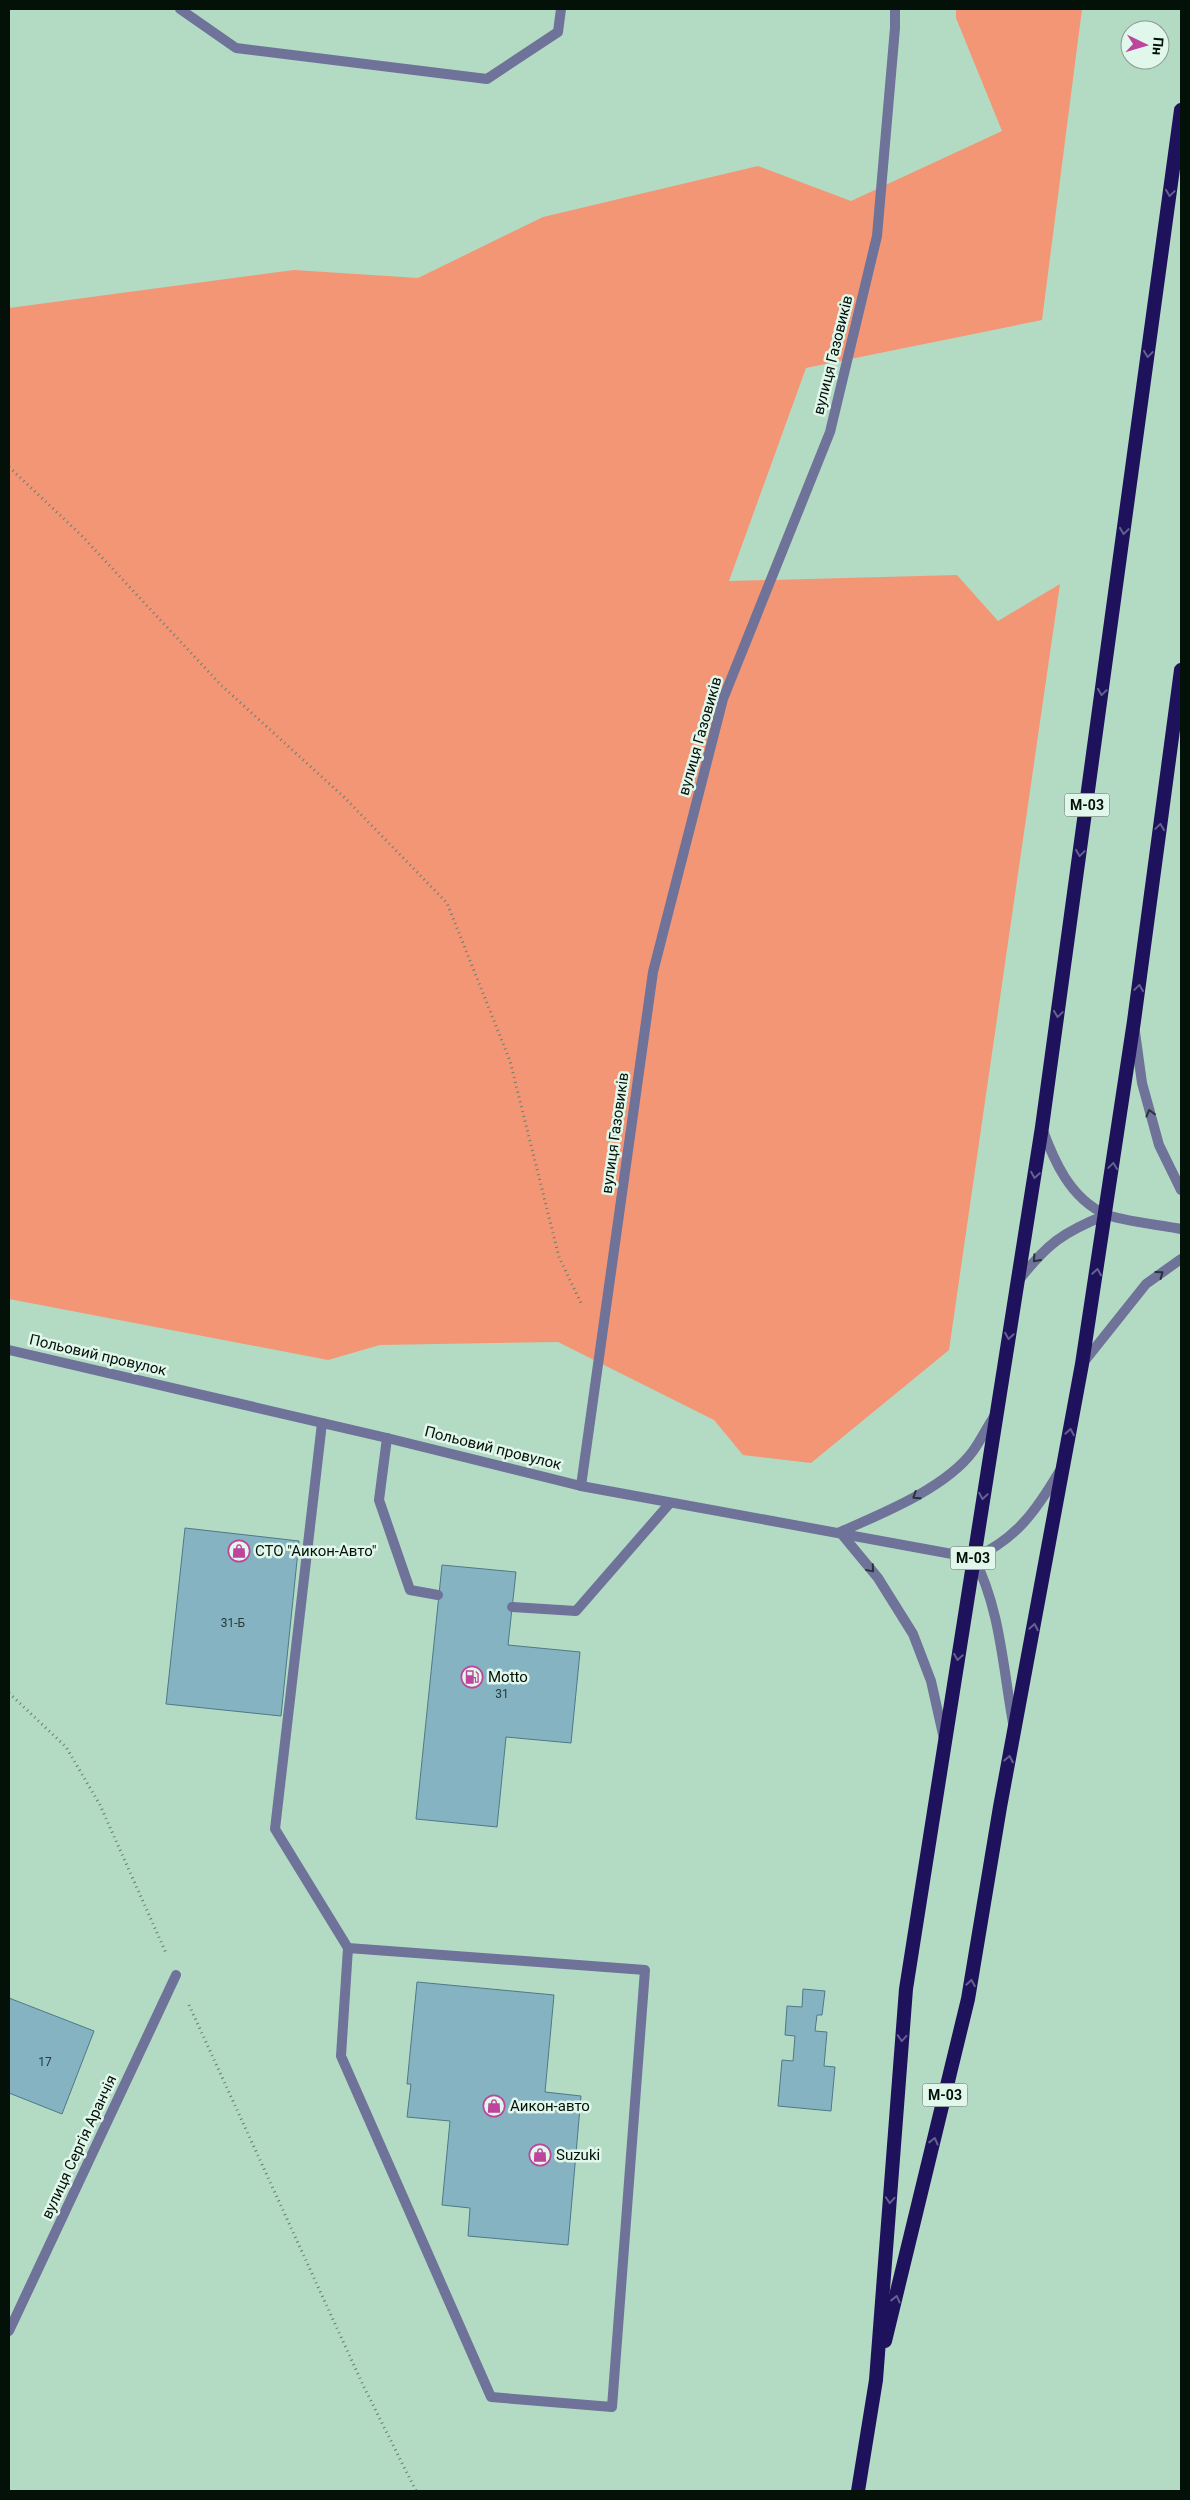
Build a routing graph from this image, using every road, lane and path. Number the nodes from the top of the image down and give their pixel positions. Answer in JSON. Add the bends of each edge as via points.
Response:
{"nodes":[{"id":1,"x":180,"y":9,"type":"edge"},
{"id":2,"x":561,"y":9,"type":"edge"},
{"id":3,"x":895,"y":9,"type":"edge"},
{"id":4,"x":1181,"y":110,"type":"edge"},
{"id":5,"x":9,"y":466,"type":"edge"},
{"id":6,"x":1181,"y":670,"type":"edge"},
{"id":7,"x":1134,"y":1021,"type":"junction"},
{"id":8,"x":1042,"y":1127,"type":"junction"},
{"id":9,"x":1181,"y":1190,"type":"edge"},
{"id":10,"x":1106,"y":1215,"type":"junction"},
{"id":11,"x":1181,"y":1228,"type":"edge"},
{"id":12,"x":1181,"y":1259,"type":"edge"},
{"id":13,"x":1018,"y":1281,"type":"junction"},
{"id":14,"x":601,"y":1347,"type":"junction"},
{"id":15,"x":9,"y":1350,"type":"edge"},
{"id":16,"x":1082,"y":1364,"type":"junction"},
{"id":17,"x":996,"y":1412,"type":"junction"},
{"id":18,"x":322,"y":1423,"type":"junction"},
{"id":19,"x":387,"y":1438,"type":"junction"},
{"id":20,"x":1064,"y":1465,"type":"junction"},
{"id":21,"x":581,"y":1486,"type":"junction"},
{"id":22,"x":670,"y":1503,"type":"junction"},
{"id":23,"x":840,"y":1532,"type":"junction"},
{"id":24,"x":974,"y":1558,"type":"junction"},
{"id":25,"x":438,"y":1595,"type":"dead end"},
{"id":26,"x":512,"y":1607,"type":"dead end"},
{"id":27,"x":9,"y":1693,"type":"edge"},
{"id":28,"x":1014,"y":1730,"type":"junction"},
{"id":29,"x":945,"y":1744,"type":"junction"},
{"id":30,"x":348,"y":1948,"type":"junction"},
{"id":31,"x":176,"y":1975,"type":"junction"},
{"id":32,"x":9,"y":2331,"type":"edge"},
{"id":33,"x":876,"y":2380,"type":"junction"},
{"id":34,"x":416,"y":2491,"type":"edge"},
{"id":35,"x":858,"y":2491,"type":"edge"}],
"edges":[{"from":1,"to":2,"type":"street","via":[[236,48],[487,79],[558,32]]},
{"from":3,"to":14,"type":"street","name":"вулиця Газовиків","via":[[877,236],[830,432],[723,699],[653,972]]},
{"from":4,"to":8,"type":"highway","number":"М-03","one_way":true},
{"from":5,"to":14,"type":"path","via":[[81,535],[221,685],[345,798],[447,903],[510,1061],[560,1257]]},
{"from":7,"to":6,"type":"highway","number":"М-03","one_way":true},
{"from":9,"to":7,"type":"street","one_way":true,"via":[[1159,1146],[1142,1083]]},
{"from":10,"to":7,"type":"highway","number":"М-03","one_way":true},
{"from":8,"to":10,"type":"street","via":[[1052,1154],[1070,1185],[1086,1203]]},
{"from":8,"to":13,"type":"highway","number":"М-03","one_way":true},
{"from":10,"to":11,"type":"street"},
{"from":10,"to":13,"type":"street","one_way":true,"via":[[1071,1229],[1053,1242]]},
{"from":16,"to":10,"type":"highway","number":"М-03","one_way":true},
{"from":16,"to":12,"type":"street","one_way":true,"via":[[1146,1284]]},
{"from":13,"to":17,"type":"highway","number":"М-03","one_way":true},
{"from":14,"to":21,"type":"street","name":"вулиця Газовиків"},
{"from":15,"to":18,"type":"street","name":"Польовий провулок"},
{"from":20,"to":16,"type":"highway","number":"М-03","one_way":true},
{"from":17,"to":23,"type":"street","one_way":true,"via":[[972,1452],[944,1478],[906,1502]]},
{"from":17,"to":24,"type":"highway","number":"М-03","one_way":true},
{"from":18,"to":19,"type":"street","name":"Польовий провулок"},
{"from":18,"to":30,"type":"street","via":[[275,1829]]},
{"from":19,"to":21,"type":"street","name":"Польовий провулок"},
{"from":19,"to":25,"type":"street","via":[[379,1500],[410,1590]]},
{"from":20,"to":24,"type":"street","via":[[1042,1502],[1022,1525],[996,1547]]},
{"from":28,"to":20,"type":"highway","number":"М-03","one_way":true},
{"from":21,"to":22,"type":"street","name":"Польовий провулок"},
{"from":22,"to":23,"type":"street","name":"Польовий провулок"},
{"from":22,"to":26,"type":"street","via":[[576,1612]]},
{"from":23,"to":24,"type":"street","name":"Польовий провулок"},
{"from":23,"to":29,"type":"street","one_way":true,"via":[[878,1578],[913,1634],[930,1682]]},
{"from":24,"to":28,"type":"street","via":[[985,1580],[994,1611]]},
{"from":24,"to":29,"type":"highway","number":"М-03","one_way":true},
{"from":27,"to":31,"type":"path","via":[[66,1747],[100,1804]]},
{"from":33,"to":28,"type":"highway","number":"М-03","one_way":true,"via":[[968,1999]]},
{"from":29,"to":33,"type":"highway","number":"М-03","one_way":true,"via":[[906,1989]]},
{"from":30,"to":30,"type":"street","via":[[645,1970],[612,2407],[491,2397],[341,2056]]},
{"from":31,"to":32,"type":"street","name":"вулиця Сергія Аранчія"},
{"from":31,"to":34,"type":"path","via":[[363,2385]]},
{"from":33,"to":35,"type":"highway","number":"М-03"}]}
